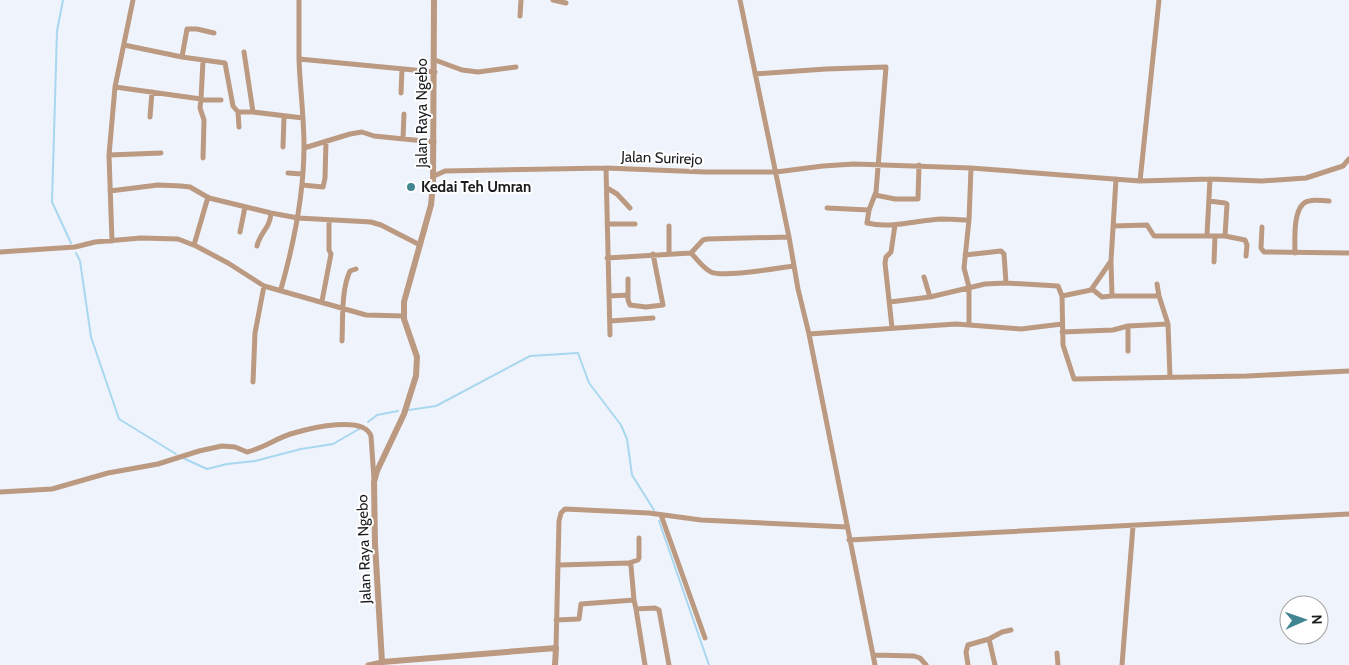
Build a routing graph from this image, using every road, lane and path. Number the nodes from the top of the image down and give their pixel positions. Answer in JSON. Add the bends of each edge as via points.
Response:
{"nodes":[{"id":1,"x":133,"y":0,"type":"edge"},
{"id":2,"x":299,"y":0,"type":"edge"},
{"id":3,"x":434,"y":0,"type":"edge"},
{"id":4,"x":521,"y":0,"type":"edge"},
{"id":5,"x":553,"y":0,"type":"edge"},
{"id":6,"x":740,"y":0,"type":"edge"},
{"id":7,"x":1159,"y":0,"type":"edge"},
{"id":8,"x":566,"y":3,"type":"dead end"},
{"id":9,"x":520,"y":16,"type":"dead end"},
{"id":10,"x":214,"y":33,"type":"dead end"},
{"id":11,"x":124,"y":45,"type":"junction"},
{"id":12,"x":244,"y":52,"type":"dead end"},
{"id":13,"x":182,"y":57,"type":"junction"},
{"id":14,"x":299,"y":59,"type":"junction"},
{"id":15,"x":435,"y":60,"type":"junction"},
{"id":16,"x":203,"y":61,"type":"junction"},
{"id":17,"x":516,"y":67,"type":"dead end"},
{"id":18,"x":402,"y":69,"type":"junction"},
{"id":19,"x":434,"y":72,"type":"junction"},
{"id":20,"x":755,"y":74,"type":"junction"},
{"id":21,"x":115,"y":87,"type":"junction"},
{"id":22,"x":152,"y":92,"type":"junction"},
{"id":23,"x":401,"y":93,"type":"dead end"},
{"id":24,"x":200,"y":100,"type":"junction"},
{"id":25,"x":221,"y":100,"type":"dead end"},
{"id":26,"x":238,"y":112,"type":"junction"},
{"id":27,"x":253,"y":112,"type":"junction"},
{"id":28,"x":404,"y":114,"type":"dead end"},
{"id":29,"x":150,"y":116,"type":"dead end"},
{"id":30,"x":284,"y":116,"type":"junction"},
{"id":31,"x":303,"y":118,"type":"junction"},
{"id":32,"x":238,"y":127,"type":"dead end"},
{"id":33,"x":403,"y":138,"type":"junction"},
{"id":34,"x":326,"y":141,"type":"junction"},
{"id":35,"x":434,"y":142,"type":"junction"},
{"id":36,"x":283,"y":147,"type":"dead end"},
{"id":37,"x":304,"y":148,"type":"junction"},
{"id":38,"x":161,"y":153,"type":"dead end"},
{"id":39,"x":109,"y":155,"type":"junction"},
{"id":40,"x":203,"y":158,"type":"dead end"},
{"id":41,"x":1349,"y":159,"type":"edge"},
{"id":42,"x":434,"y":164,"type":"junction"},
{"id":43,"x":877,"y":165,"type":"junction"},
{"id":44,"x":920,"y":165,"type":"junction"},
{"id":45,"x":1343,"y":166,"type":"junction"},
{"id":46,"x":606,"y":168,"type":"junction"},
{"id":47,"x":971,"y":168,"type":"junction"},
{"id":48,"x":1349,"y":169,"type":"edge"},
{"id":49,"x":445,"y":171,"type":"junction"},
{"id":50,"x":776,"y":172,"type":"junction"},
{"id":51,"x":288,"y":173,"type":"dead end"},
{"id":52,"x":302,"y":174,"type":"junction"},
{"id":53,"x":434,"y":176,"type":"junction"},
{"id":54,"x":1116,"y":179,"type":"junction"},
{"id":55,"x":1210,"y":179,"type":"junction"},
{"id":56,"x":1140,"y":181,"type":"junction"},
{"id":57,"x":302,"y":185,"type":"junction"},
{"id":58,"x":607,"y":188,"type":"junction"},
{"id":59,"x":110,"y":191,"type":"junction"},
{"id":60,"x":875,"y":195,"type":"junction"},
{"id":61,"x":208,"y":197,"type":"junction"},
{"id":62,"x":1209,"y":201,"type":"junction"},
{"id":63,"x":1329,"y":202,"type":"dead end"},
{"id":64,"x":245,"y":207,"type":"junction"},
{"id":65,"x":630,"y":208,"type":"dead end"},
{"id":66,"x":827,"y":208,"type":"dead end"},
{"id":67,"x":869,"y":210,"type":"junction"},
{"id":68,"x":271,"y":213,"type":"junction"},
{"id":69,"x":298,"y":218,"type":"junction"},
{"id":70,"x":329,"y":220,"type":"junction"},
{"id":71,"x":969,"y":220,"type":"junction"},
{"id":72,"x":607,"y":224,"type":"junction"},
{"id":73,"x":635,"y":224,"type":"dead end"},
{"id":74,"x":895,"y":225,"type":"junction"},
{"id":75,"x":669,"y":226,"type":"dead end"},
{"id":76,"x":1113,"y":226,"type":"junction"},
{"id":77,"x":1262,"y":226,"type":"dead end"},
{"id":78,"x":240,"y":232,"type":"dead end"},
{"id":79,"x":1207,"y":235,"type":"junction"},
{"id":80,"x":1215,"y":236,"type":"junction"},
{"id":81,"x":1225,"y":236,"type":"junction"},
{"id":82,"x":789,"y":237,"type":"junction"},
{"id":83,"x":112,"y":241,"type":"junction"},
{"id":84,"x":194,"y":245,"type":"junction"},
{"id":85,"x":420,"y":245,"type":"junction"},
{"id":86,"x":257,"y":246,"type":"dead end"},
{"id":87,"x":0,"y":252,"type":"edge"},
{"id":88,"x":691,"y":253,"type":"junction"},
{"id":89,"x":1349,"y":253,"type":"edge"},
{"id":90,"x":654,"y":254,"type":"junction"},
{"id":91,"x":669,"y":254,"type":"junction"},
{"id":92,"x":1295,"y":254,"type":"junction"},
{"id":93,"x":965,"y":255,"type":"junction"},
{"id":94,"x":1246,"y":256,"type":"dead end"},
{"id":95,"x":607,"y":258,"type":"junction"},
{"id":96,"x":1111,"y":261,"type":"junction"},
{"id":97,"x":1214,"y":262,"type":"dead end"},
{"id":98,"x":794,"y":266,"type":"junction"},
{"id":99,"x":356,"y":269,"type":"dead end"},
{"id":100,"x":924,"y":277,"type":"dead end"},
{"id":101,"x":628,"y":279,"type":"dead end"},
{"id":102,"x":1006,"y":283,"type":"junction"},
{"id":103,"x":1156,"y":284,"type":"dead end"},
{"id":104,"x":264,"y":286,"type":"junction"},
{"id":105,"x":969,"y":287,"type":"junction"},
{"id":106,"x":281,"y":289,"type":"junction"},
{"id":107,"x":1092,"y":289,"type":"junction"},
{"id":108,"x":628,"y":295,"type":"junction"},
{"id":109,"x":609,"y":296,"type":"junction"},
{"id":110,"x":1062,"y":296,"type":"junction"},
{"id":111,"x":1112,"y":296,"type":"junction"},
{"id":112,"x":1159,"y":296,"type":"junction"},
{"id":113,"x":930,"y":297,"type":"junction"},
{"id":114,"x":322,"y":301,"type":"junction"},
{"id":115,"x":890,"y":302,"type":"junction"},
{"id":116,"x":343,"y":307,"type":"junction"},
{"id":117,"x":404,"y":316,"type":"junction"},
{"id":118,"x":653,"y":318,"type":"dead end"},
{"id":119,"x":610,"y":321,"type":"junction"},
{"id":120,"x":970,"y":324,"type":"junction"},
{"id":121,"x":1062,"y":324,"type":"junction"},
{"id":122,"x":1168,"y":324,"type":"junction"},
{"id":123,"x":1128,"y":326,"type":"junction"},
{"id":124,"x":892,"y":328,"type":"junction"},
{"id":125,"x":1062,"y":332,"type":"junction"},
{"id":126,"x":809,"y":334,"type":"junction"},
{"id":127,"x":610,"y":335,"type":"dead end"},
{"id":128,"x":342,"y":341,"type":"dead end"},
{"id":129,"x":1128,"y":350,"type":"dead end"},
{"id":130,"x":1349,"y":371,"type":"edge"},
{"id":131,"x":1170,"y":377,"type":"junction"},
{"id":132,"x":253,"y":382,"type":"dead end"},
{"id":133,"x":374,"y":482,"type":"junction"},
{"id":134,"x":0,"y":492,"type":"edge"},
{"id":135,"x":1349,"y":514,"type":"edge"},
{"id":136,"x":662,"y":515,"type":"junction"},
{"id":137,"x":1133,"y":526,"type":"junction"},
{"id":138,"x":847,"y":527,"type":"junction"},
{"id":139,"x":640,"y":538,"type":"dead end"},
{"id":140,"x":849,"y":540,"type":"junction"},
{"id":141,"x":629,"y":563,"type":"junction"},
{"id":142,"x":559,"y":564,"type":"junction"},
{"id":143,"x":634,"y":600,"type":"junction"},
{"id":144,"x":636,"y":609,"type":"junction"},
{"id":145,"x":556,"y":620,"type":"junction"},
{"id":146,"x":1011,"y":630,"type":"dead end"},
{"id":147,"x":705,"y":638,"type":"dead end"},
{"id":148,"x":989,"y":639,"type":"junction"},
{"id":149,"x":556,"y":648,"type":"junction"},
{"id":150,"x":1057,"y":652,"type":"dead end"},
{"id":151,"x":873,"y":655,"type":"junction"},
{"id":152,"x":382,"y":662,"type":"junction"},
{"id":153,"x":368,"y":665,"type":"edge"},
{"id":154,"x":555,"y":665,"type":"edge"},
{"id":155,"x":645,"y":665,"type":"edge"},
{"id":156,"x":669,"y":665,"type":"edge"},
{"id":157,"x":875,"y":665,"type":"edge"},
{"id":158,"x":926,"y":665,"type":"edge"},
{"id":159,"x":968,"y":665,"type":"edge"},
{"id":160,"x":995,"y":665,"type":"edge"},
{"id":161,"x":1058,"y":665,"type":"edge"},
{"id":162,"x":1122,"y":665,"type":"edge"}],
"edges":[{"from":1,"to":11,"type":"street"},
{"from":2,"to":14,"type":"street"},
{"from":3,"to":15,"type":"street","name":"Jalan Raya Ngebo"},
{"from":4,"to":9,"type":"street"},
{"from":5,"to":8,"type":"street"},
{"from":6,"to":20,"type":"street"},
{"from":7,"to":56,"type":"street"},
{"from":10,"to":13,"type":"street","via":[[187,29]]},
{"from":11,"to":13,"type":"street"},
{"from":11,"to":21,"type":"street"},
{"from":12,"to":27,"type":"street"},
{"from":13,"to":16,"type":"street"},
{"from":14,"to":18,"type":"street"},
{"from":14,"to":31,"type":"street"},
{"from":15,"to":17,"type":"street","via":[[478,72]]},
{"from":15,"to":19,"type":"street","name":"Jalan Raya Ngebo"},
{"from":16,"to":24,"type":"street"},
{"from":16,"to":26,"type":"street","via":[[225,63],[233,106]]},
{"from":18,"to":19,"type":"street"},
{"from":18,"to":23,"type":"street"},
{"from":19,"to":35,"type":"street","name":"Jalan Raya Ngebo"},
{"from":20,"to":43,"type":"street","via":[[886,67]]},
{"from":20,"to":50,"type":"street"},
{"from":21,"to":22,"type":"street"},
{"from":21,"to":39,"type":"street"},
{"from":22,"to":24,"type":"street"},
{"from":22,"to":29,"type":"street"},
{"from":24,"to":25,"type":"street"},
{"from":24,"to":40,"type":"street","via":[[204,120]]},
{"from":26,"to":27,"type":"street"},
{"from":26,"to":32,"type":"street"},
{"from":27,"to":30,"type":"street"},
{"from":28,"to":33,"type":"street"},
{"from":30,"to":31,"type":"street"},
{"from":30,"to":36,"type":"street"},
{"from":31,"to":37,"type":"street"},
{"from":33,"to":34,"type":"street","via":[[362,132]]},
{"from":33,"to":35,"type":"street"},
{"from":34,"to":37,"type":"street"},
{"from":34,"to":57,"type":"street","via":[[323,186]]},
{"from":35,"to":42,"type":"street","name":"Jalan Raya Ngebo"},
{"from":37,"to":52,"type":"street"},
{"from":38,"to":39,"type":"street"},
{"from":39,"to":59,"type":"street"},
{"from":41,"to":45,"type":"street"},
{"from":42,"to":49,"type":"street"},
{"from":42,"to":53,"type":"street","name":"Jalan Raya Ngebo"},
{"from":43,"to":44,"type":"street","name":"Jalan Surirejo"},
{"from":43,"to":50,"type":"street","name":"Jalan Surirejo","via":[[823,166]]},
{"from":43,"to":60,"type":"street"},
{"from":44,"to":47,"type":"street","name":"Jalan Surirejo"},
{"from":44,"to":60,"type":"street","via":[[918,199]]},
{"from":45,"to":48,"type":"street"},
{"from":45,"to":55,"type":"street","name":"Jalan Surirejo","via":[[1290,180]]},
{"from":46,"to":49,"type":"street","name":"Jalan Surirejo"},
{"from":46,"to":50,"type":"street","name":"Jalan Surirejo"},
{"from":46,"to":58,"type":"street"},
{"from":47,"to":54,"type":"street","name":"Jalan Surirejo"},
{"from":47,"to":71,"type":"street"},
{"from":49,"to":53,"type":"street","name":"Jalan Surirejo"},
{"from":50,"to":82,"type":"street"},
{"from":51,"to":52,"type":"street"},
{"from":52,"to":57,"type":"street"},
{"from":53,"to":85,"type":"street","name":"Jalan Raya Ngebo"},
{"from":54,"to":56,"type":"street","name":"Jalan Surirejo"},
{"from":54,"to":76,"type":"street"},
{"from":55,"to":56,"type":"street","name":"Jalan Surirejo"},
{"from":55,"to":62,"type":"street"},
{"from":57,"to":69,"type":"street"},
{"from":58,"to":65,"type":"street"},
{"from":58,"to":72,"type":"street"},
{"from":59,"to":61,"type":"street","via":[[169,185],[190,187]]},
{"from":59,"to":83,"type":"street"},
{"from":60,"to":67,"type":"street"},
{"from":61,"to":64,"type":"street"},
{"from":61,"to":84,"type":"street"},
{"from":62,"to":79,"type":"street"},
{"from":62,"to":81,"type":"street","via":[[1227,204]]},
{"from":63,"to":92,"type":"street","via":[[1306,201],[1301,206],[1295,229]]},
{"from":64,"to":68,"type":"street"},
{"from":64,"to":78,"type":"street"},
{"from":66,"to":67,"type":"street"},
{"from":67,"to":74,"type":"street","via":[[867,224]]},
{"from":68,"to":69,"type":"street"},
{"from":68,"to":86,"type":"street","via":[[270,225],[259,238]]},
{"from":69,"to":70,"type":"street"},
{"from":69,"to":106,"type":"street"},
{"from":70,"to":85,"type":"street","via":[[381,225]]},
{"from":70,"to":114,"type":"street","via":[[331,254]]},
{"from":71,"to":74,"type":"street","via":[[942,219]]},
{"from":71,"to":93,"type":"street"},
{"from":72,"to":73,"type":"street"},
{"from":72,"to":95,"type":"street"},
{"from":74,"to":115,"type":"street","via":[[891,252],[884,263]]},
{"from":75,"to":91,"type":"street"},
{"from":76,"to":79,"type":"street","via":[[1147,226],[1154,236]]},
{"from":76,"to":96,"type":"street"},
{"from":77,"to":92,"type":"street","via":[[1264,252]]},
{"from":79,"to":80,"type":"street"},
{"from":80,"to":81,"type":"street"},
{"from":80,"to":97,"type":"street"},
{"from":81,"to":94,"type":"street","via":[[1245,240]]},
{"from":82,"to":88,"type":"street","via":[[707,239]]},
{"from":82,"to":98,"type":"street"},
{"from":83,"to":84,"type":"street","via":[[170,238]]},
{"from":83,"to":87,"type":"street"},
{"from":84,"to":104,"type":"street"},
{"from":85,"to":117,"type":"street","name":"Jalan Raya Ngebo","via":[[404,302]]},
{"from":88,"to":91,"type":"street"},
{"from":88,"to":98,"type":"street","via":[[714,274]]},
{"from":89,"to":92,"type":"street"},
{"from":90,"to":91,"type":"street"},
{"from":90,"to":95,"type":"street"},
{"from":90,"to":108,"type":"street","via":[[662,305],[632,306],[628,303]]},
{"from":93,"to":102,"type":"street","via":[[1001,251],[1004,254]]},
{"from":93,"to":105,"type":"street","via":[[964,268]]},
{"from":95,"to":109,"type":"street"},
{"from":96,"to":107,"type":"street"},
{"from":96,"to":111,"type":"street"},
{"from":98,"to":126,"type":"street"},
{"from":99,"to":116,"type":"street","via":[[348,276]]},
{"from":100,"to":113,"type":"street"},
{"from":101,"to":108,"type":"street"},
{"from":102,"to":105,"type":"street"},
{"from":102,"to":110,"type":"street","via":[[1058,286]]},
{"from":103,"to":112,"type":"street"},
{"from":104,"to":106,"type":"street"},
{"from":104,"to":132,"type":"street","via":[[255,333]]},
{"from":105,"to":113,"type":"street"},
{"from":105,"to":120,"type":"street"},
{"from":106,"to":114,"type":"street"},
{"from":107,"to":110,"type":"street"},
{"from":107,"to":111,"type":"street","via":[[1102,297]]},
{"from":108,"to":109,"type":"street"},
{"from":109,"to":119,"type":"street"},
{"from":110,"to":121,"type":"street"},
{"from":111,"to":112,"type":"street"},
{"from":112,"to":122,"type":"street"},
{"from":113,"to":115,"type":"street"},
{"from":114,"to":116,"type":"street"},
{"from":115,"to":124,"type":"street"},
{"from":116,"to":117,"type":"street","via":[[374,316]]},
{"from":116,"to":128,"type":"street"},
{"from":117,"to":133,"type":"street","name":"Jalan Raya Ngebo","via":[[416,357],[416,376],[404,414]]},
{"from":118,"to":119,"type":"street"},
{"from":119,"to":127,"type":"street"},
{"from":120,"to":121,"type":"street","via":[[1020,329]]},
{"from":120,"to":124,"type":"street"},
{"from":121,"to":125,"type":"street"},
{"from":122,"to":123,"type":"street"},
{"from":122,"to":131,"type":"street"},
{"from":123,"to":125,"type":"street","via":[[1113,330]]},
{"from":123,"to":129,"type":"street"},
{"from":124,"to":126,"type":"street"},
{"from":125,"to":131,"type":"street","via":[[1074,379]]},
{"from":126,"to":138,"type":"street"},
{"from":130,"to":131,"type":"street"},
{"from":133,"to":134,"type":"street","via":[[368,430],[360,425],[342,425],[294,433],[247,452],[234,446],[222,446],[52,489]]},
{"from":133,"to":152,"type":"street","name":"Jalan Raya Ngebo"},
{"from":135,"to":137,"type":"street"},
{"from":136,"to":138,"type":"street"},
{"from":136,"to":142,"type":"street","via":[[565,509],[559,520]]},
{"from":136,"to":147,"type":"street"},
{"from":137,"to":140,"type":"street"},
{"from":137,"to":162,"type":"street"},
{"from":138,"to":140,"type":"street"},
{"from":139,"to":141,"type":"street","via":[[639,558]]},
{"from":140,"to":151,"type":"street"},
{"from":141,"to":142,"type":"street"},
{"from":141,"to":143,"type":"street"},
{"from":142,"to":145,"type":"street"},
{"from":143,"to":144,"type":"street"},
{"from":143,"to":145,"type":"street","via":[[581,604],[579,619]]},
{"from":144,"to":155,"type":"street"},
{"from":144,"to":156,"type":"street","via":[[659,610]]},
{"from":145,"to":149,"type":"street"},
{"from":146,"to":148,"type":"street"},
{"from":148,"to":159,"type":"street","via":[[968,645]]},
{"from":148,"to":160,"type":"street"},
{"from":149,"to":152,"type":"street"},
{"from":149,"to":154,"type":"street"},
{"from":150,"to":161,"type":"street"},
{"from":151,"to":157,"type":"street"},
{"from":151,"to":158,"type":"street","via":[[914,656]]},
{"from":152,"to":153,"type":"street"}]}
